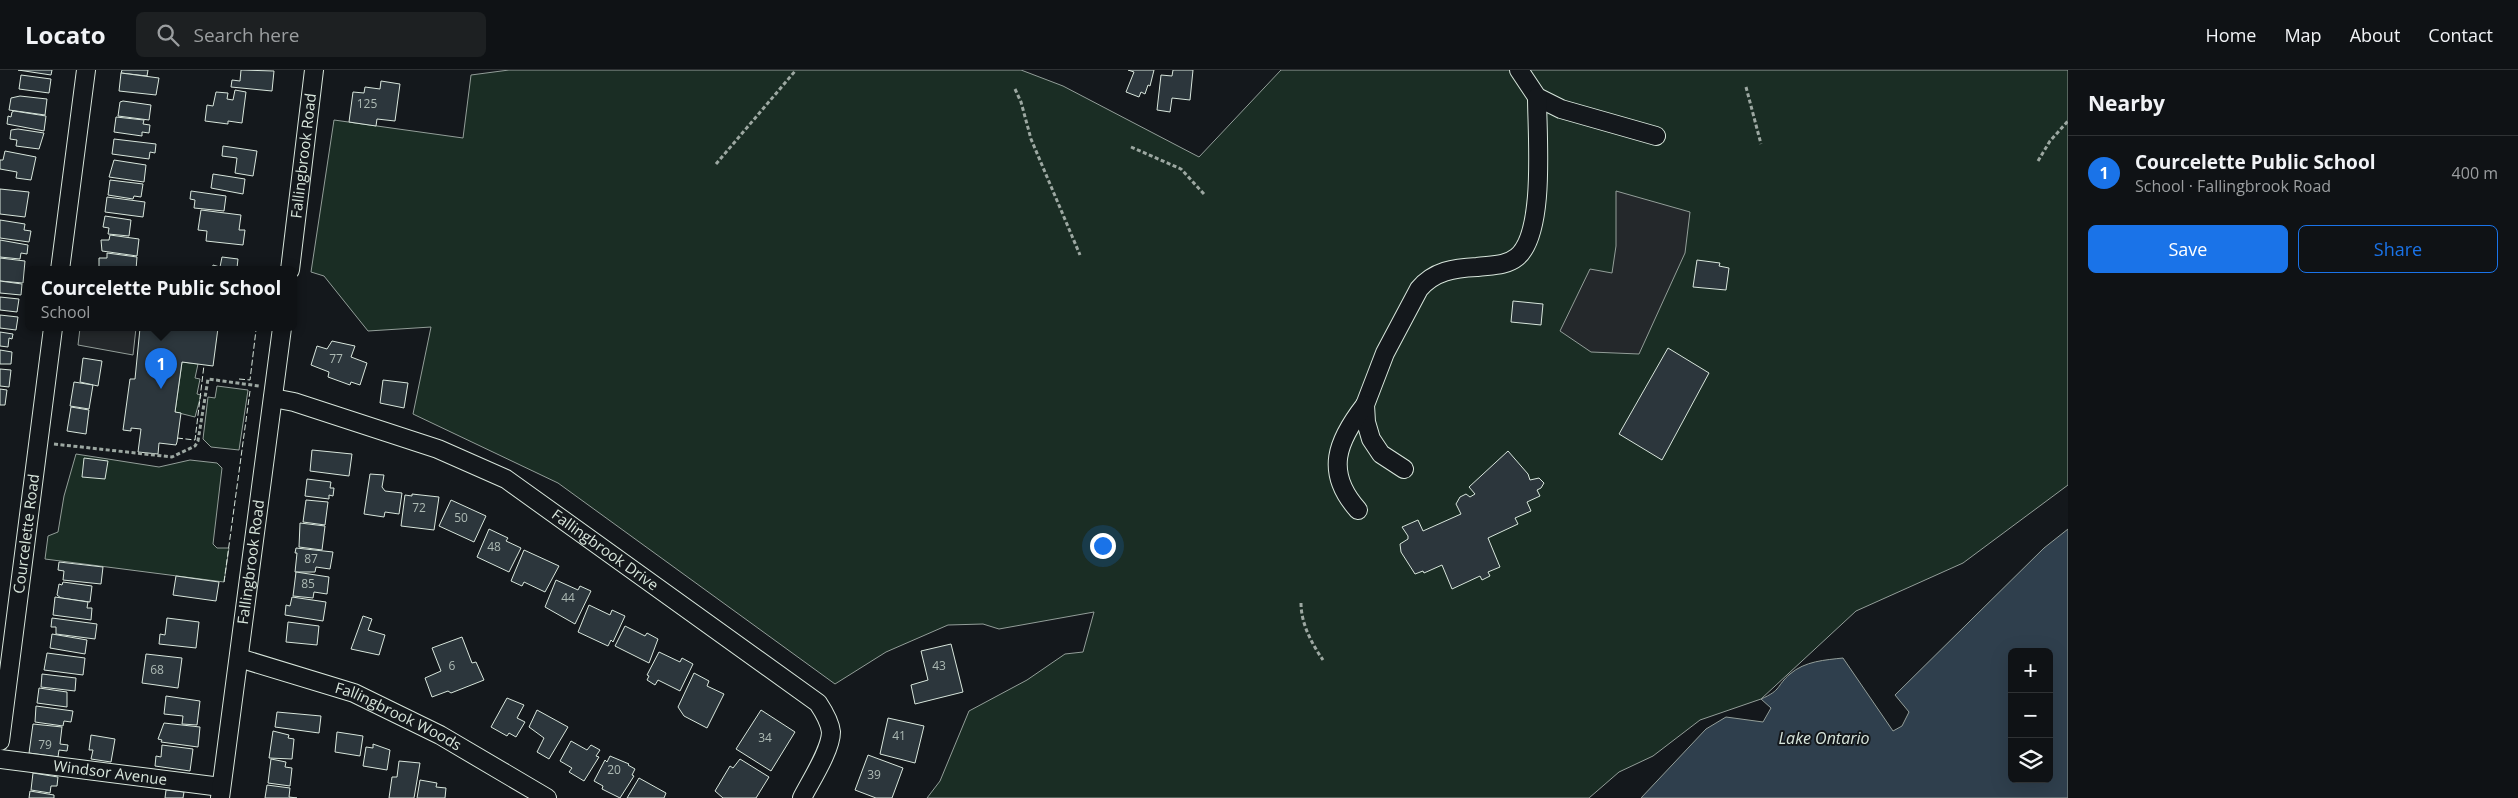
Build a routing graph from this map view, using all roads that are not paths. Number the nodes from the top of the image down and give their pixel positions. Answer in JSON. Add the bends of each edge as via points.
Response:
{"nodes":[{"id":1,"x":86,"y":70,"type":"edge"},
{"id":2,"x":314,"y":70,"type":"edge"},
{"id":3,"x":1519,"y":70,"type":"edge"},
{"id":4,"x":1537,"y":97,"type":"junction"},
{"id":5,"x":1656,"y":136,"type":"dead end"},
{"id":6,"x":61,"y":266,"type":"edge"},
{"id":7,"x":290,"y":266,"type":"edge"},
{"id":8,"x":53,"y":331,"type":"edge"},
{"id":9,"x":282,"y":331,"type":"edge"},
{"id":10,"x":273,"y":398,"type":"junction"},
{"id":11,"x":1365,"y":405,"type":"junction"},
{"id":12,"x":1404,"y":469,"type":"dead end"},
{"id":13,"x":1358,"y":510,"type":"dead end"},
{"id":14,"x":239,"y":658,"type":"junction"},
{"id":15,"x":0,"y":741,"type":"edge"},
{"id":16,"x":0,"y":759,"type":"edge"},
{"id":17,"x":220,"y":792,"type":"edge"},
{"id":18,"x":547,"y":798,"type":"edge"},
{"id":19,"x":802,"y":798,"type":"edge"}],
"edges":[{"from":1,"to":6,"type":"street"},
{"from":2,"to":7,"type":"street","name":"Fallingbrook Road"},
{"from":3,"to":4,"type":"street"},
{"from":4,"to":5,"type":"street","via":[[1577,114]]},
{"from":4,"to":11,"type":"street","via":[[1537,204],[1524,248],[1508,262],[1446,271],[1426,281],[1385,353]]},
{"from":8,"to":15,"type":"street","name":"Courcelette Road"},
{"from":9,"to":10,"type":"street","name":"Fallingbrook Road"},
{"from":10,"to":14,"type":"street","name":"Fallingbrook Road"},
{"from":10,"to":19,"type":"street","name":"Fallingbrook Drive","via":[[438,449],[506,479],[818,703],[831,733]]},
{"from":11,"to":12,"type":"street","via":[[1371,439],[1381,454]]},
{"from":11,"to":13,"type":"street","via":[[1341,441],[1336,460],[1346,497]]},
{"from":14,"to":17,"type":"street","name":"Fallingbrook Road"},
{"from":14,"to":18,"type":"street","name":"Fallingbrook Woods","via":[[354,693],[440,735]]},
{"from":16,"to":17,"type":"street","name":"Windsor Avenue"}]}
